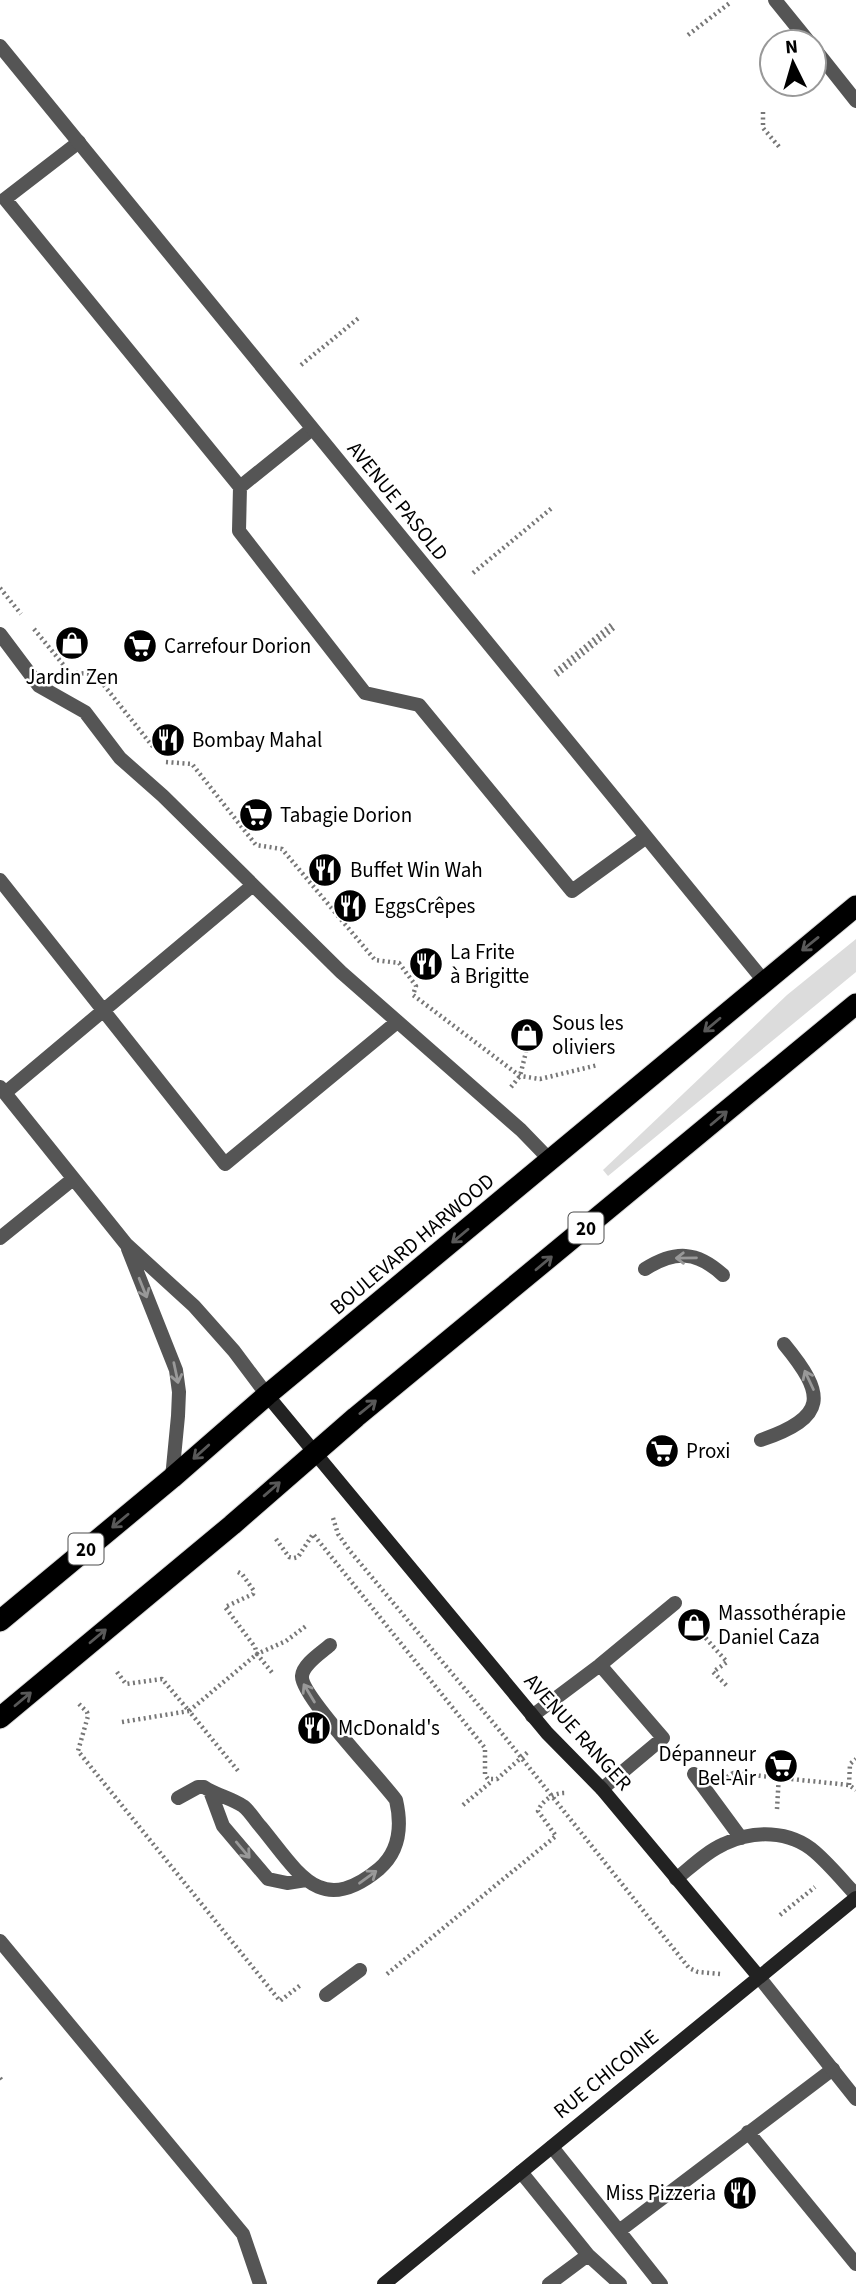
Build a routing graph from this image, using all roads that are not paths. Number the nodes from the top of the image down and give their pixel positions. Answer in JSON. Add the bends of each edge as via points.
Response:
{"nodes":[{"id":1,"x":775,"y":0,"type":"edge"},
{"id":2,"x":798,"y":28,"type":"edge"},
{"id":3,"x":0,"y":46,"type":"edge"},
{"id":4,"x":828,"y":65,"type":"edge"},
{"id":5,"x":856,"y":100,"type":"edge"},
{"id":6,"x":79,"y":142,"type":"junction"},
{"id":7,"x":3,"y":200,"type":"edge"},
{"id":8,"x":313,"y":429,"type":"junction"},
{"id":9,"x":240,"y":487,"type":"junction"},
{"id":10,"x":0,"y":634,"type":"edge"},
{"id":11,"x":645,"y":838,"type":"junction"},
{"id":12,"x":0,"y":880,"type":"edge"},
{"id":13,"x":253,"y":885,"type":"junction"},
{"id":14,"x":856,"y":906,"type":"edge"},
{"id":15,"x":764,"y":981,"type":"junction"},
{"id":16,"x":856,"y":1004,"type":"edge"},
{"id":17,"x":103,"y":1010,"type":"junction"},
{"id":18,"x":397,"y":1022,"type":"junction"},
{"id":19,"x":2,"y":1090,"type":"edge"},
{"id":20,"x":551,"y":1161,"type":"junction"},
{"id":21,"x":74,"y":1179,"type":"junction"},
{"id":22,"x":0,"y":1238,"type":"edge"},
{"id":23,"x":126,"y":1244,"type":"junction"},
{"id":24,"x":645,"y":1269,"type":"dead end"},
{"id":25,"x":723,"y":1275,"type":"dead end"},
{"id":26,"x":783,"y":1344,"type":"dead end"},
{"id":27,"x":267,"y":1395,"type":"junction"},
{"id":28,"x":761,"y":1440,"type":"dead end"},
{"id":29,"x":316,"y":1451,"type":"junction"},
{"id":30,"x":172,"y":1478,"type":"junction"},
{"id":31,"x":675,"y":1603,"type":"dead end"},
{"id":32,"x":0,"y":1621,"type":"edge"},
{"id":33,"x":330,"y":1645,"type":"dead end"},
{"id":34,"x":600,"y":1665,"type":"junction"},
{"id":35,"x":532,"y":1716,"type":"junction"},
{"id":36,"x":0,"y":1718,"type":"edge"},
{"id":37,"x":694,"y":1774,"type":"dead end"},
{"id":38,"x":602,"y":1789,"type":"junction"},
{"id":39,"x":210,"y":1791,"type":"junction"},
{"id":40,"x":178,"y":1798,"type":"dead end"},
{"id":41,"x":741,"y":1838,"type":"junction"},
{"id":42,"x":676,"y":1879,"type":"junction"},
{"id":43,"x":306,"y":1880,"type":"junction"},
{"id":44,"x":856,"y":1897,"type":"edge"},
{"id":45,"x":0,"y":1941,"type":"edge"},
{"id":46,"x":360,"y":1970,"type":"dead end"},
{"id":47,"x":759,"y":1977,"type":"junction"},
{"id":48,"x":326,"y":1995,"type":"dead end"},
{"id":49,"x":833,"y":2069,"type":"junction"},
{"id":50,"x":856,"y":2099,"type":"edge"},
{"id":51,"x":748,"y":2132,"type":"junction"},
{"id":52,"x":552,"y":2147,"type":"junction"},
{"id":53,"x":521,"y":2172,"type":"junction"},
{"id":54,"x":619,"y":2231,"type":"junction"},
{"id":55,"x":588,"y":2255,"type":"junction"},
{"id":56,"x":856,"y":2264,"type":"edge"},
{"id":57,"x":260,"y":2284,"type":"edge"},
{"id":58,"x":384,"y":2284,"type":"edge"},
{"id":59,"x":549,"y":2284,"type":"edge"},
{"id":60,"x":620,"y":2284,"type":"edge"},
{"id":61,"x":661,"y":2284,"type":"edge"}],
"edges":[{"from":1,"to":2,"type":"street"},
{"from":3,"to":6,"type":"street","name":"AVENUE PASOLD"},
{"from":4,"to":5,"type":"street"},
{"from":6,"to":7,"type":"street"},
{"from":6,"to":8,"type":"street","name":"AVENUE PASOLD"},
{"from":7,"to":9,"type":"street"},
{"from":8,"to":9,"type":"street"},
{"from":8,"to":11,"type":"street","name":"AVENUE PASOLD"},
{"from":9,"to":11,"type":"street","via":[[239,531],[365,693],[419,705],[572,891]]},
{"from":10,"to":13,"type":"street","via":[[39,686],[85,712],[120,758]]},
{"from":11,"to":15,"type":"street","name":"AVENUE PASOLD"},
{"from":12,"to":17,"type":"street"},
{"from":13,"to":17,"type":"street"},
{"from":13,"to":18,"type":"street"},
{"from":14,"to":15,"type":"highway","name":"BOULEVARD HARWOOD","number":"20","one_way":true},
{"from":15,"to":20,"type":"highway","name":"BOULEVARD HARWOOD","number":"20","one_way":true},
{"from":29,"to":16,"type":"highway","number":"20","one_way":true},
{"from":17,"to":18,"type":"street","via":[[225,1164]]},
{"from":17,"to":19,"type":"street"},
{"from":18,"to":20,"type":"street","via":[[522,1130]]},
{"from":19,"to":21,"type":"street"},
{"from":20,"to":27,"type":"highway","name":"BOULEVARD HARWOOD","number":"20","one_way":true},
{"from":21,"to":22,"type":"street"},
{"from":21,"to":23,"type":"street"},
{"from":23,"to":27,"type":"street","via":[[194,1306]]},
{"from":23,"to":30,"type":"street","one_way":true,"via":[[176,1370],[178,1416]]},
{"from":25,"to":24,"type":"street","one_way":true,"via":[[708,1261],[684,1256]]},
{"from":28,"to":26,"type":"street","one_way":true,"via":[[788,1431],[814,1405],[811,1381]]},
{"from":27,"to":29,"type":"street","name":"AVENUE RANGER"},
{"from":27,"to":30,"type":"highway","name":"BOULEVARD HARWOOD","number":"20","one_way":true},
{"from":29,"to":35,"type":"street","name":"AVENUE RANGER"},
{"from":36,"to":29,"type":"highway","number":"20","one_way":true},
{"from":30,"to":32,"type":"highway","name":"BOULEVARD HARWOOD","number":"20","one_way":true},
{"from":31,"to":34,"type":"street"},
{"from":43,"to":33,"type":"street","one_way":true,"via":[[326,1890],[352,1888],[386,1864],[399,1832],[396,1800],[320,1709],[301,1678],[304,1668]]},
{"from":34,"to":35,"type":"street"},
{"from":34,"to":38,"type":"street","via":[[663,1738]]},
{"from":35,"to":38,"type":"street","name":"AVENUE RANGER"},
{"from":37,"to":41,"type":"street"},
{"from":38,"to":42,"type":"street","name":"AVENUE RANGER"},
{"from":39,"to":40,"type":"street","via":[[198,1787]]},
{"from":39,"to":43,"type":"street","via":[[244,1807]]},
{"from":39,"to":43,"type":"street","one_way":true,"via":[[223,1826],[268,1879],[277,1883]]},
{"from":41,"to":42,"type":"street","via":[[712,1850]]},
{"from":41,"to":44,"type":"street","via":[[775,1834],[804,1844]]},
{"from":42,"to":47,"type":"street","name":"AVENUE RANGER"},
{"from":44,"to":47,"type":"street","name":"RUE CHICOINE"},
{"from":45,"to":57,"type":"street","via":[[243,2234]]},
{"from":46,"to":48,"type":"street"},
{"from":47,"to":49,"type":"street","name":"AVENUE RANGER"},
{"from":47,"to":52,"type":"street","name":"RUE CHICOINE"},
{"from":49,"to":50,"type":"street","name":"AVENUE RANGER"},
{"from":49,"to":51,"type":"street"},
{"from":51,"to":54,"type":"street"},
{"from":51,"to":56,"type":"street"},
{"from":52,"to":53,"type":"street","name":"RUE CHICOINE"},
{"from":52,"to":54,"type":"street"},
{"from":53,"to":55,"type":"street"},
{"from":53,"to":58,"type":"street","name":"RUE CHICOINE"},
{"from":54,"to":61,"type":"street"},
{"from":55,"to":59,"type":"street"},
{"from":55,"to":60,"type":"street"}]}
